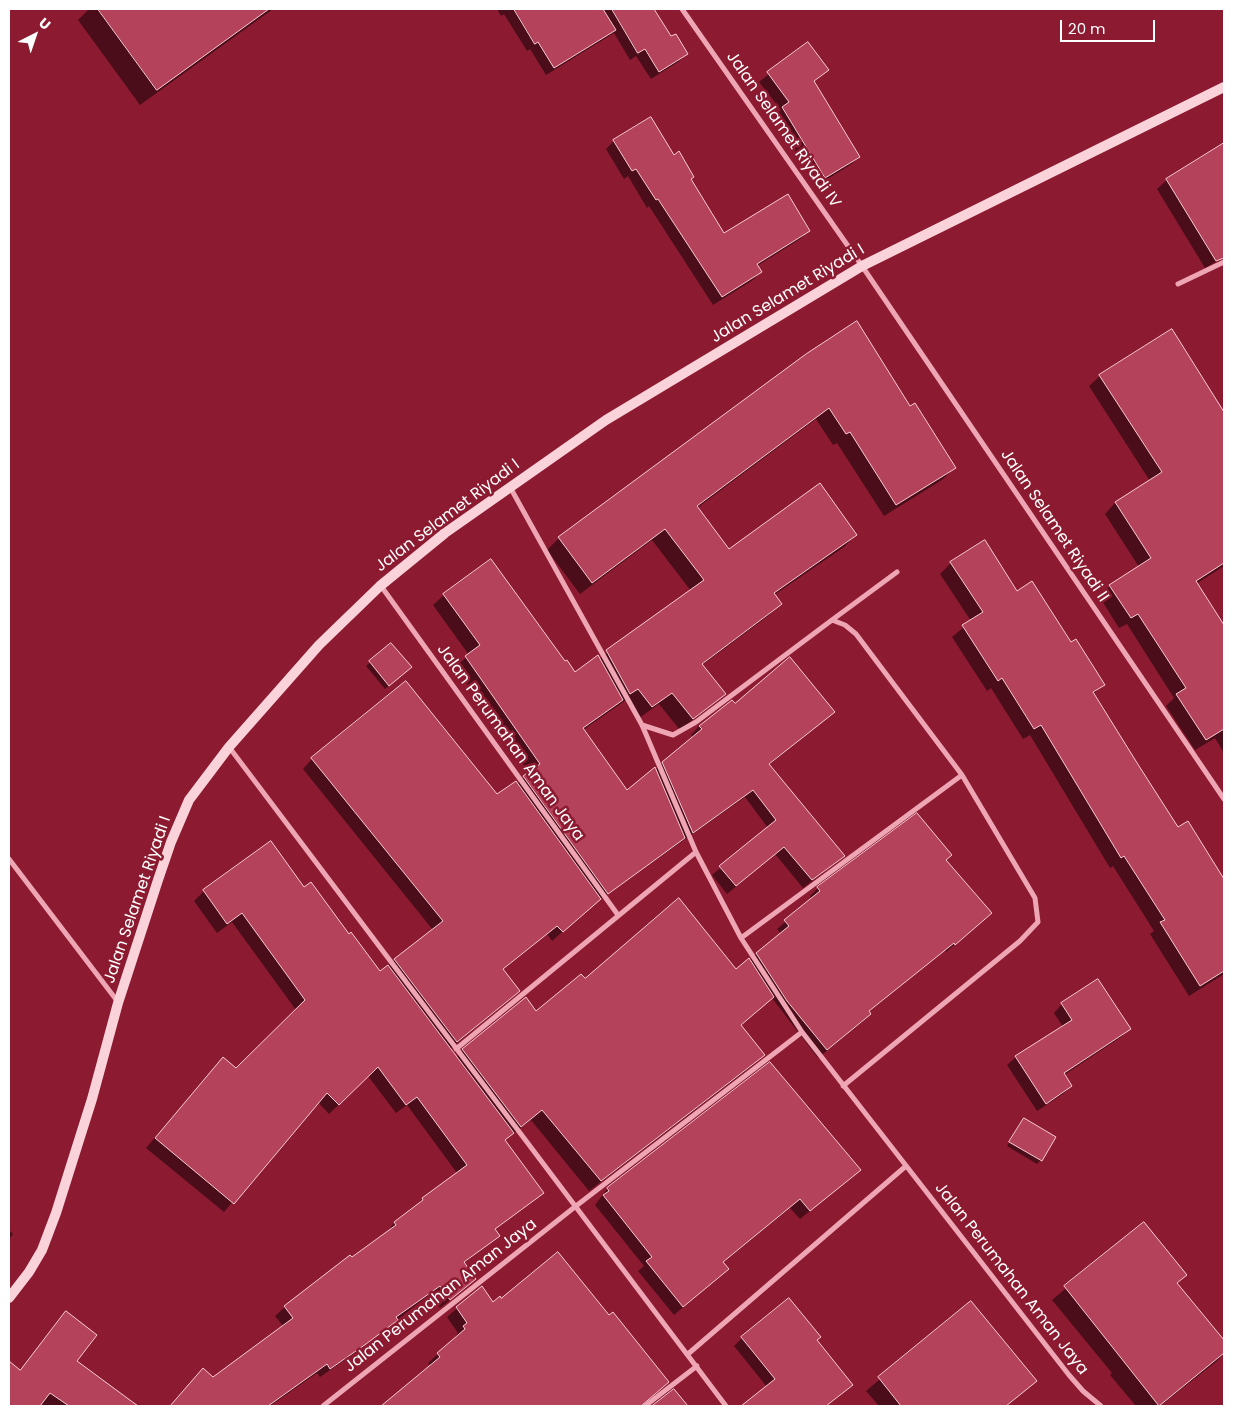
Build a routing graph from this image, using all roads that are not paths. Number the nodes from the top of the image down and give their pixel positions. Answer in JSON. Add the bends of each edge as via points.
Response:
{"nodes":[{"id":1,"x":682,"y":9,"type":"edge"},
{"id":2,"x":1224,"y":87,"type":"edge"},
{"id":3,"x":1224,"y":262,"type":"edge"},
{"id":4,"x":862,"y":266,"type":"junction"},
{"id":5,"x":1178,"y":284,"type":"dead end"},
{"id":6,"x":510,"y":487,"type":"junction"},
{"id":7,"x":897,"y":572,"type":"dead end"},
{"id":8,"x":380,"y":586,"type":"junction"},
{"id":9,"x":832,"y":620,"type":"junction"},
{"id":10,"x":642,"y":725,"type":"junction"},
{"id":11,"x":229,"y":747,"type":"junction"},
{"id":12,"x":962,"y":775,"type":"junction"},
{"id":13,"x":1224,"y":799,"type":"edge"},
{"id":14,"x":696,"y":852,"type":"junction"},
{"id":15,"x":9,"y":859,"type":"edge"},
{"id":16,"x":618,"y":915,"type":"junction"},
{"id":17,"x":741,"y":938,"type":"junction"},
{"id":18,"x":118,"y":1003,"type":"junction"},
{"id":19,"x":802,"y":1032,"type":"junction"},
{"id":20,"x":456,"y":1049,"type":"junction"},
{"id":21,"x":843,"y":1086,"type":"junction"},
{"id":22,"x":906,"y":1166,"type":"junction"},
{"id":23,"x":576,"y":1206,"type":"junction"},
{"id":24,"x":9,"y":1298,"type":"edge"},
{"id":25,"x":688,"y":1354,"type":"junction"},
{"id":26,"x":697,"y":1366,"type":"junction"},
{"id":27,"x":322,"y":1406,"type":"edge"},
{"id":28,"x":645,"y":1406,"type":"edge"},
{"id":29,"x":726,"y":1406,"type":"edge"},
{"id":30,"x":1100,"y":1406,"type":"edge"}],
"edges":[{"from":1,"to":4,"type":"street","name":"Jalan Selamet Riyadi IV"},
{"from":2,"to":4,"type":"main road","name":"Jalan Selamet Riyadi I"},
{"from":3,"to":5,"type":"street"},
{"from":4,"to":6,"type":"main road","name":"Jalan Selamet Riyadi I","via":[[606,420]]},
{"from":4,"to":13,"type":"street","name":"Jalan Selamet Riyadi II"},
{"from":6,"to":8,"type":"main road","name":"Jalan Selamet Riyadi I","via":[[445,533]]},
{"from":6,"to":10,"type":"street","name":"Jalan Perumahan Aman Jaya"},
{"from":7,"to":9,"type":"street"},
{"from":8,"to":11,"type":"main road","name":"Jalan Selamet Riyadi I","via":[[319,645]]},
{"from":8,"to":16,"type":"street","name":"Jalan Perumahan Aman Jaya"},
{"from":9,"to":10,"type":"street","via":[[696,722],[673,735]]},
{"from":9,"to":12,"type":"street","via":[[856,634]]},
{"from":10,"to":14,"type":"street","name":"Jalan Perumahan Aman Jaya"},
{"from":11,"to":18,"type":"main road","name":"Jalan Selamet Riyadi I","via":[[189,800],[171,842]]},
{"from":11,"to":20,"type":"street"},
{"from":12,"to":17,"type":"street"},
{"from":12,"to":21,"type":"street","via":[[1035,898],[1038,922],[1020,941]]},
{"from":14,"to":16,"type":"street"},
{"from":14,"to":17,"type":"street","name":"Jalan Perumahan Aman Jaya"},
{"from":15,"to":18,"type":"street"},
{"from":16,"to":20,"type":"street"},
{"from":17,"to":19,"type":"street","name":"Jalan Perumahan Aman Jaya"},
{"from":18,"to":24,"type":"main road","name":"Jalan Selamet Riyadi I","via":[[56,1213],[38,1258]]},
{"from":19,"to":21,"type":"street","name":"Jalan Perumahan Aman Jaya"},
{"from":19,"to":23,"type":"street","name":"Jalan Perumahan Aman Jaya"},
{"from":20,"to":23,"type":"street"},
{"from":21,"to":22,"type":"street","name":"Jalan Perumahan Aman Jaya"},
{"from":22,"to":25,"type":"street"},
{"from":22,"to":30,"type":"street","name":"Jalan Perumahan Aman Jaya","via":[[1069,1375]]},
{"from":23,"to":25,"type":"street"},
{"from":23,"to":27,"type":"street","name":"Jalan Perumahan Aman Jaya"},
{"from":25,"to":26,"type":"street"},
{"from":26,"to":28,"type":"street"},
{"from":26,"to":29,"type":"street"}]}
